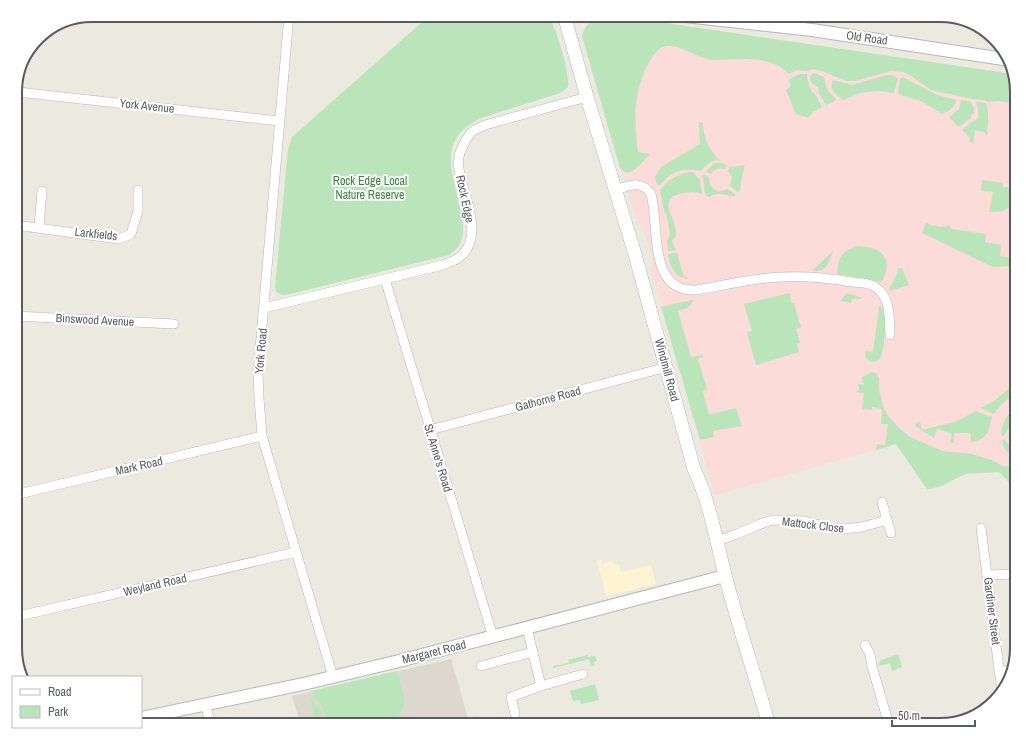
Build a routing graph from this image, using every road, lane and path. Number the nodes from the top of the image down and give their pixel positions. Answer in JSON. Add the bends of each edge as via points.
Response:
{"nodes":[{"id":1,"x":288,"y":22,"type":"edge"},
{"id":2,"x":566,"y":22,"type":"edge"},
{"id":3,"x":739,"y":22,"type":"edge"},
{"id":4,"x":1002,"y":59,"type":"edge"},
{"id":5,"x":22,"y":92,"type":"edge"},
{"id":6,"x":587,"y":97,"type":"junction"},
{"id":7,"x":279,"y":121,"type":"junction"},
{"id":8,"x":138,"y":190,"type":"dead end"},
{"id":9,"x":615,"y":190,"type":"junction"},
{"id":10,"x":42,"y":191,"type":"dead end"},
{"id":11,"x":22,"y":226,"type":"edge"},
{"id":12,"x":39,"y":227,"type":"junction"},
{"id":13,"x":385,"y":279,"type":"junction"},
{"id":14,"x":264,"y":308,"type":"junction"},
{"id":15,"x":22,"y":316,"type":"edge"},
{"id":16,"x":174,"y":324,"type":"dead end"},
{"id":17,"x":890,"y":335,"type":"dead end"},
{"id":18,"x":667,"y":368,"type":"junction"},
{"id":19,"x":430,"y":430,"type":"junction"},
{"id":20,"x":262,"y":436,"type":"junction"},
{"id":21,"x":22,"y":493,"type":"edge"},
{"id":22,"x":882,"y":502,"type":"dead end"},
{"id":23,"x":888,"y":520,"type":"junction"},
{"id":24,"x":981,"y":528,"type":"dead end"},
{"id":25,"x":891,"y":533,"type":"dead end"},
{"id":26,"x":717,"y":541,"type":"junction"},
{"id":27,"x":296,"y":552,"type":"junction"},
{"id":28,"x":1010,"y":574,"type":"edge"},
{"id":29,"x":987,"y":575,"type":"junction"},
{"id":30,"x":725,"y":576,"type":"junction"},
{"id":31,"x":22,"y":615,"type":"edge"},
{"id":32,"x":527,"y":628,"type":"junction"},
{"id":33,"x":493,"y":637,"type":"junction"},
{"id":34,"x":866,"y":645,"type":"dead end"},
{"id":35,"x":533,"y":652,"type":"junction"},
{"id":36,"x":481,"y":666,"type":"dead end"},
{"id":37,"x":1006,"y":671,"type":"edge"},
{"id":38,"x":999,"y":672,"type":"junction"},
{"id":39,"x":583,"y":674,"type":"dead end"},
{"id":40,"x":333,"y":677,"type":"junction"},
{"id":41,"x":1001,"y":683,"type":"edge"},
{"id":42,"x":541,"y":686,"type":"junction"},
{"id":43,"x":205,"y":704,"type":"junction"},
{"id":44,"x":515,"y":714,"type":"dead end"},
{"id":45,"x":142,"y":718,"type":"edge"},
{"id":46,"x":209,"y":718,"type":"edge"},
{"id":47,"x":768,"y":718,"type":"edge"},
{"id":48,"x":887,"y":718,"type":"edge"}],
"edges":[{"from":1,"to":7,"type":"street","name":"York Road"},
{"from":2,"to":6,"type":"main road","name":"Windmill Road"},
{"from":3,"to":4,"type":"street","name":"Old Road","via":[[812,30]]},
{"from":5,"to":7,"type":"street","name":"York Avenue"},
{"from":6,"to":9,"type":"main road","name":"Windmill Road"},
{"from":6,"to":13,"type":"street","name":"Rock Edge","via":[[485,125],[474,131],[460,150],[458,162],[472,232],[463,253],[443,265]]},
{"from":7,"to":14,"type":"street","name":"York Road"},
{"from":8,"to":12,"type":"street","name":"Larkfields","via":[[138,210],[131,234],[119,239]]},
{"from":9,"to":17,"type":"street","via":[[636,184],[646,188],[651,194],[663,272],[678,288],[690,291],[783,277],[829,278],[872,285],[883,294],[887,302]]},
{"from":9,"to":18,"type":"main road","name":"Windmill Road"},
{"from":10,"to":12,"type":"street"},
{"from":11,"to":12,"type":"street","name":"Larkfields"},
{"from":13,"to":14,"type":"street","name":"Rock Edge"},
{"from":13,"to":19,"type":"street","name":"St. Anne's Road"},
{"from":14,"to":20,"type":"street","name":"York Road","via":[[258,372]]},
{"from":15,"to":16,"type":"street","name":"Binswood Avenue"},
{"from":18,"to":19,"type":"street","name":"Gathorne Road"},
{"from":18,"to":26,"type":"main road","name":"Windmill Road","via":[[694,469],[703,488]]},
{"from":19,"to":33,"type":"street","name":"St. Anne's Road"},
{"from":20,"to":21,"type":"street","name":"Mark Road"},
{"from":20,"to":27,"type":"street","name":"York Road"},
{"from":22,"to":23,"type":"street"},
{"from":23,"to":25,"type":"street"},
{"from":23,"to":26,"type":"street","name":"Mattock Close","via":[[843,529],[773,520]]},
{"from":24,"to":29,"type":"street","name":"Gardiner Street"},
{"from":26,"to":30,"type":"main road","name":"Windmill Road"},
{"from":27,"to":31,"type":"street","name":"Weyland Road"},
{"from":27,"to":40,"type":"street","name":"York Road"},
{"from":28,"to":29,"type":"street"},
{"from":29,"to":38,"type":"street","name":"Gardiner Street"},
{"from":30,"to":32,"type":"street","name":"Margaret Road"},
{"from":30,"to":47,"type":"main road","name":"Windmill Road"},
{"from":32,"to":33,"type":"street","name":"Margaret Road"},
{"from":32,"to":35,"type":"street"},
{"from":33,"to":40,"type":"street","name":"Margaret Road"},
{"from":34,"to":48,"type":"street"},
{"from":35,"to":36,"type":"street"},
{"from":35,"to":42,"type":"street"},
{"from":37,"to":38,"type":"street"},
{"from":38,"to":41,"type":"street","name":"Gardiner Street"},
{"from":39,"to":42,"type":"street"},
{"from":40,"to":43,"type":"street","name":"Margaret Road"},
{"from":42,"to":44,"type":"street","via":[[511,697]]},
{"from":43,"to":45,"type":"street","name":"Margaret Road"},
{"from":43,"to":46,"type":"street"}]}
